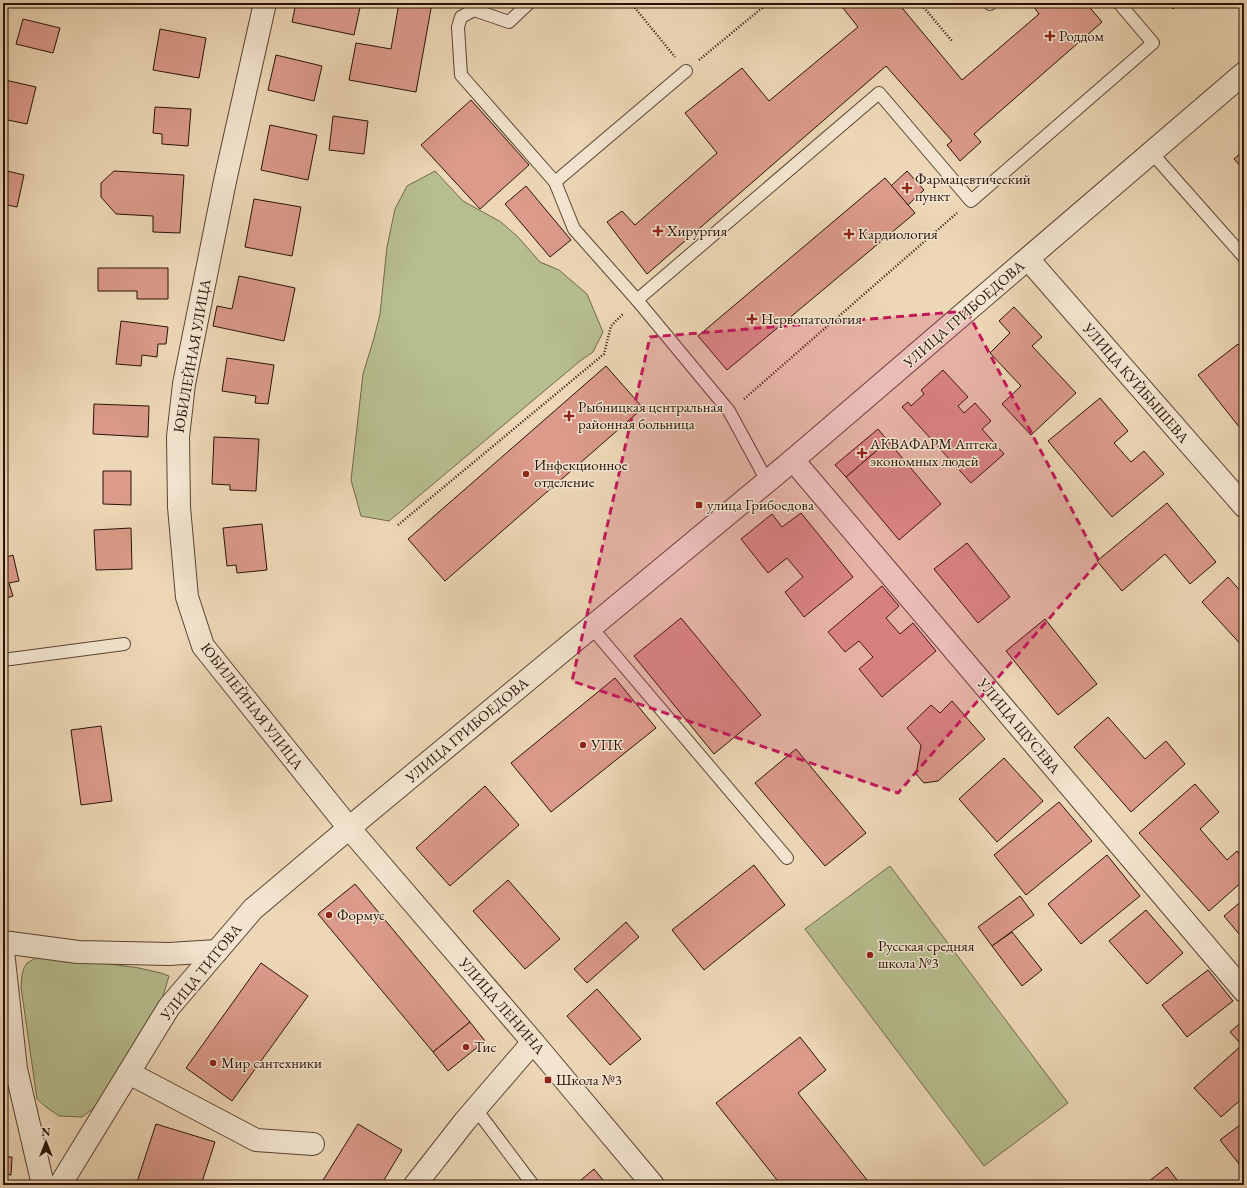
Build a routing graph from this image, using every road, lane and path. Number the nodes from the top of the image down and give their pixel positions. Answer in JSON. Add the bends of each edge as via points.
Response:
{"nodes":[{"id":1,"x":265,"y":3,"type":"edge"},
{"id":2,"x":529,"y":3,"type":"edge"},
{"id":3,"x":631,"y":3,"type":"edge"},
{"id":4,"x":762,"y":3,"type":"edge"},
{"id":5,"x":920,"y":3,"type":"edge"},
{"id":6,"x":1119,"y":3,"type":"edge"},
{"id":7,"x":952,"y":41,"type":"dead end"},
{"id":8,"x":686,"y":71,"type":"junction"},
{"id":9,"x":1244,"y":73,"type":"edge"},
{"id":10,"x":1151,"y":152,"type":"junction"},
{"id":11,"x":554,"y":182,"type":"junction"},
{"id":12,"x":971,"y":201,"type":"junction"},
{"id":13,"x":1244,"y":257,"type":"edge"},
{"id":14,"x":1028,"y":259,"type":"junction"},
{"id":15,"x":637,"y":300,"type":"junction"},
{"id":16,"x":729,"y":411,"type":"junction"},
{"id":17,"x":793,"y":460,"type":"junction"},
{"id":18,"x":767,"y":481,"type":"junction"},
{"id":19,"x":1244,"y":506,"type":"edge"},
{"id":20,"x":398,"y":525,"type":"dead end"},
{"id":21,"x":592,"y":627,"type":"junction"},
{"id":22,"x":124,"y":644,"type":"dead end"},
{"id":23,"x":3,"y":660,"type":"edge"},
{"id":24,"x":349,"y":828,"type":"junction"},
{"id":25,"x":787,"y":858,"type":"dead end"},
{"id":26,"x":3,"y":942,"type":"edge"},
{"id":27,"x":3,"y":951,"type":"edge"},
{"id":28,"x":217,"y":951,"type":"junction"},
{"id":29,"x":1244,"y":991,"type":"edge"},
{"id":30,"x":533,"y":1042,"type":"junction"},
{"id":31,"x":10,"y":1068,"type":"edge"},
{"id":32,"x":129,"y":1073,"type":"junction"},
{"id":33,"x":475,"y":1108,"type":"junction"},
{"id":34,"x":313,"y":1144,"type":"dead end"},
{"id":35,"x":43,"y":1185,"type":"edge"},
{"id":36,"x":60,"y":1185,"type":"edge"},
{"id":37,"x":415,"y":1185,"type":"edge"},
{"id":38,"x":533,"y":1185,"type":"edge"},
{"id":39,"x":653,"y":1185,"type":"edge"}],
"edges":[{"from":1,"to":24,"type":"street","name":"ЮБИЛЕЙНАЯ УЛИЦА","via":[[184,384],[178,437],[179,507],[187,598],[203,646]]},
{"from":2,"to":11,"type":"lane","via":[[509,22],[474,10],[461,17],[458,27],[461,75]]},
{"from":3,"to":8,"type":"path"},
{"from":4,"to":8,"type":"path","via":[[762,8]]},
{"from":5,"to":7,"type":"path"},
{"from":6,"to":12,"type":"lane","via":[[1153,43]]},
{"from":8,"to":11,"type":"lane"},
{"from":9,"to":10,"type":"street","name":"УЛИЦА ГРИБОЕДОВА"},
{"from":10,"to":13,"type":"lane"},
{"from":10,"to":14,"type":"street","name":"УЛИЦА ГРИБОЕДОВА"},
{"from":11,"to":15,"type":"lane","via":[[574,229]]},
{"from":12,"to":15,"type":"lane","via":[[879,93]]},
{"from":12,"to":16,"type":"path"},
{"from":14,"to":17,"type":"street","name":"УЛИЦА ГРИБОЕДОВА"},
{"from":14,"to":19,"type":"street","name":"УЛИЦА КУЙБЫШЕВА"},
{"from":15,"to":16,"type":"lane"},
{"from":15,"to":20,"type":"path","via":[[611,326],[604,354]]},
{"from":16,"to":18,"type":"lane"},
{"from":17,"to":18,"type":"street","name":"УЛИЦА ГРИБОЕДОВА"},
{"from":17,"to":29,"type":"street","name":"УЛИЦА ЩУСЕВА"},
{"from":18,"to":21,"type":"street","name":"УЛИЦА ГРИБОЕДОВА"},
{"from":21,"to":24,"type":"street","name":"УЛИЦА ГРИБОЕДОВА"},
{"from":21,"to":25,"type":"lane"},
{"from":22,"to":23,"type":"lane"},
{"from":24,"to":28,"type":"street","name":"УЛИЦА ТИТОВА","via":[[253,909]]},
{"from":24,"to":30,"type":"street","name":"УЛИЦА ЛЕНИНА"},
{"from":26,"to":28,"type":"street","via":[[78,952],[169,954]]},
{"from":27,"to":31,"type":"street"},
{"from":28,"to":32,"type":"street","name":"УЛИЦА ТИТОВА","via":[[169,1007]]},
{"from":30,"to":33,"type":"street"},
{"from":30,"to":39,"type":"street","name":"УЛИЦА ЛЕНИНА"},
{"from":31,"to":35,"type":"street"},
{"from":32,"to":34,"type":"street","via":[[256,1140]]},
{"from":32,"to":36,"type":"street","name":"УЛИЦА ТИТОВА"},
{"from":33,"to":37,"type":"street"},
{"from":33,"to":38,"type":"lane"}]}
